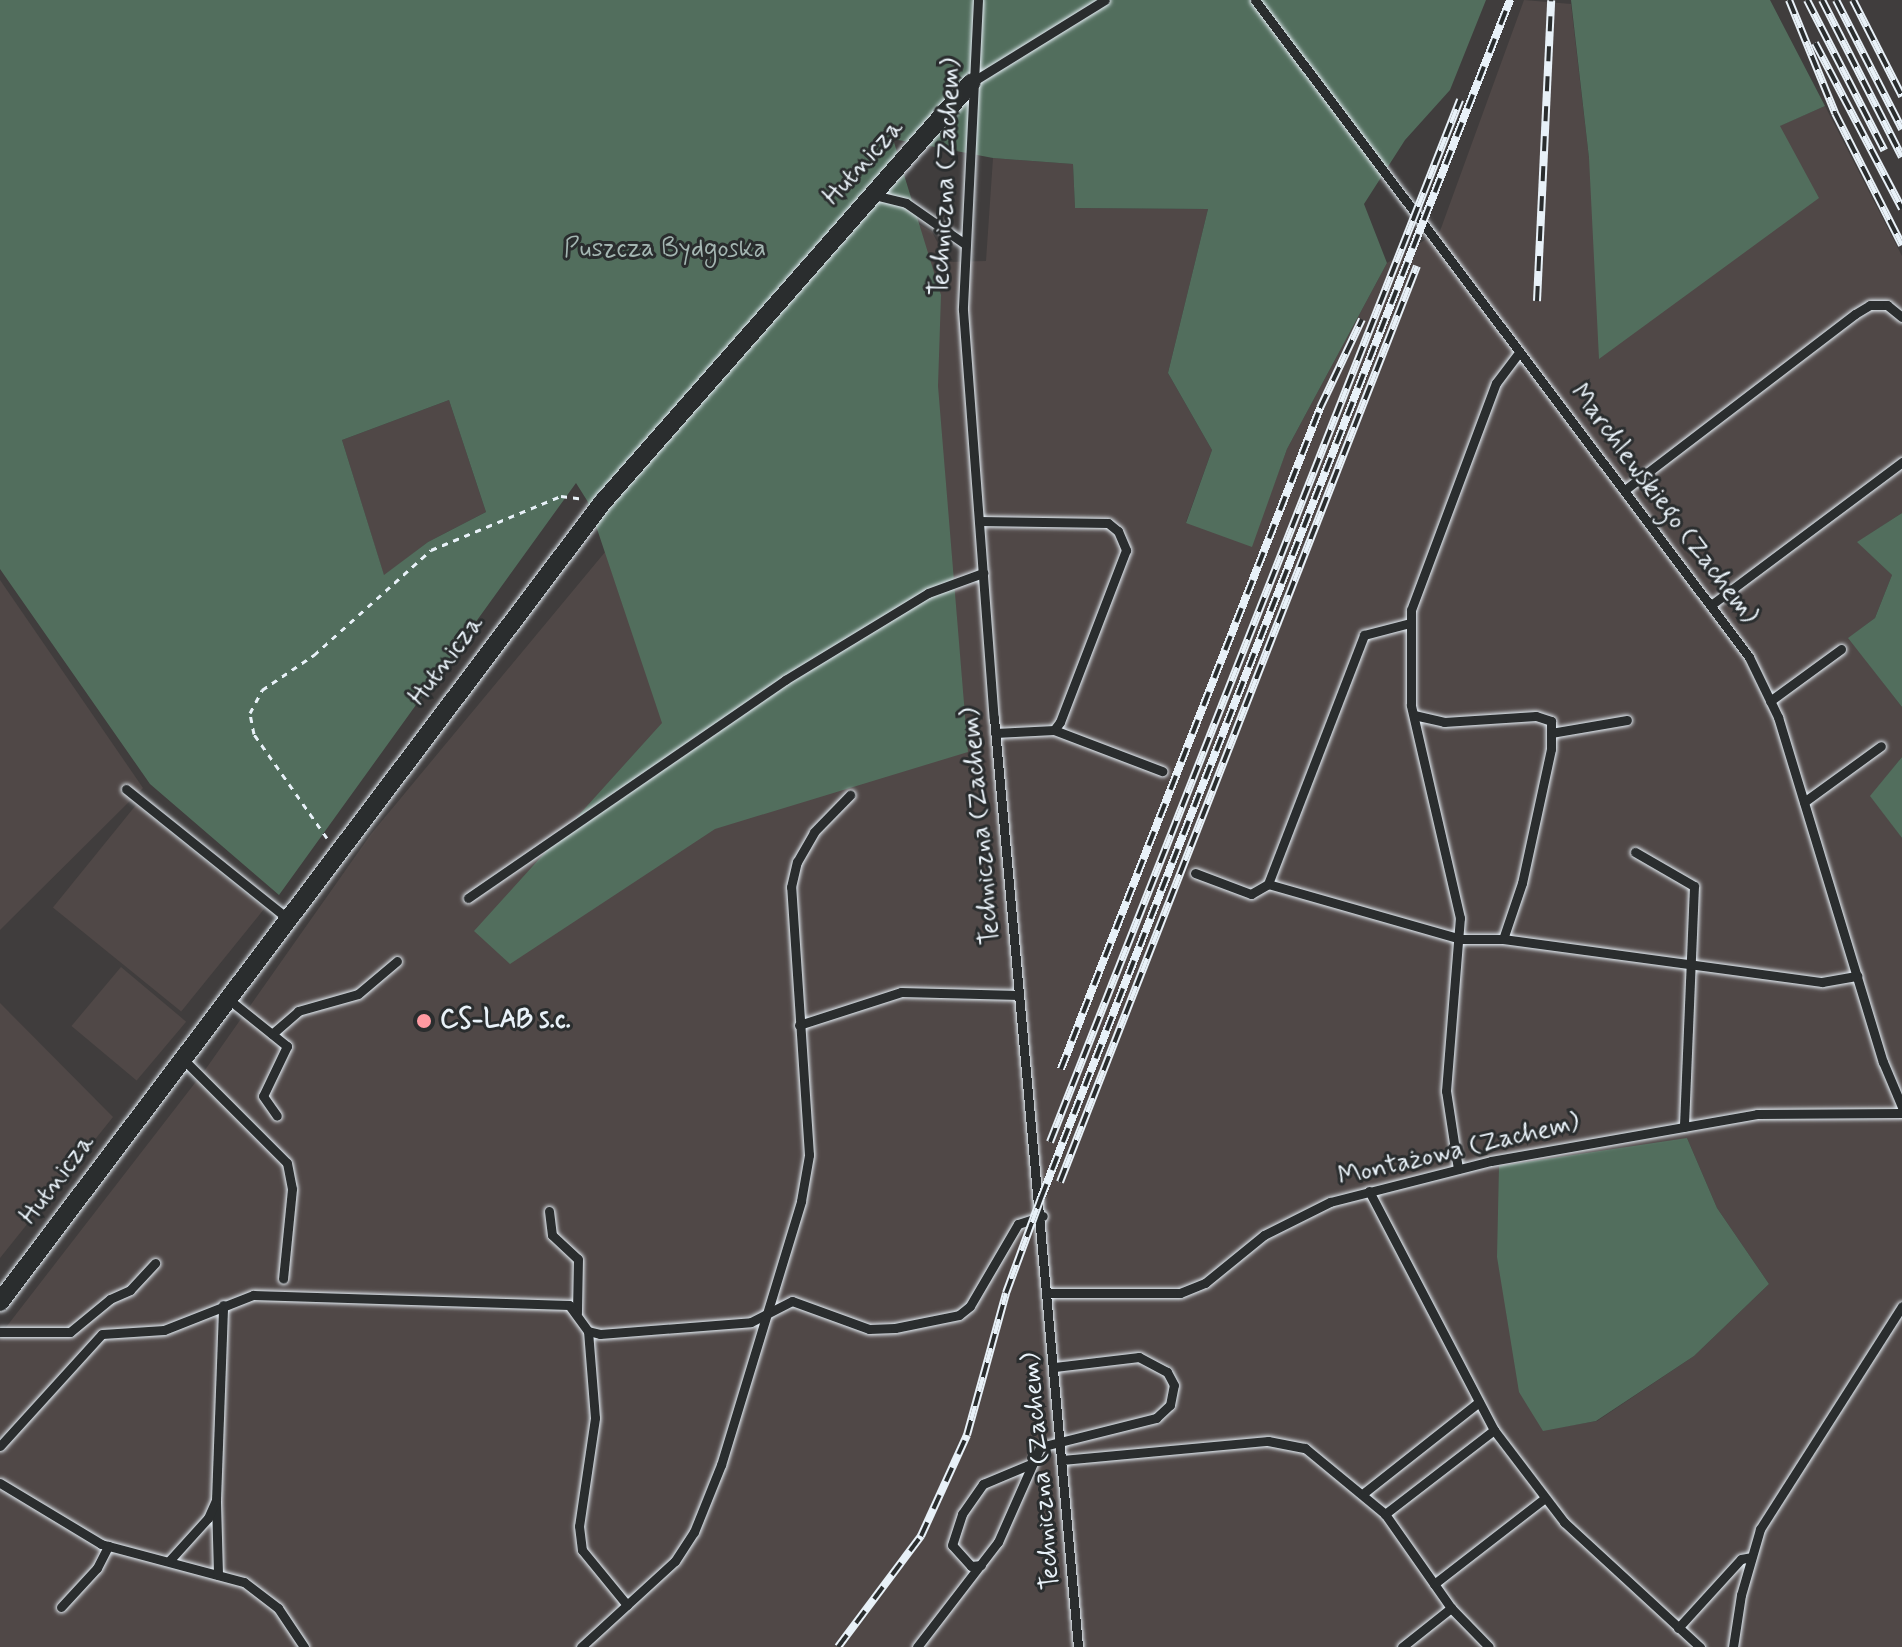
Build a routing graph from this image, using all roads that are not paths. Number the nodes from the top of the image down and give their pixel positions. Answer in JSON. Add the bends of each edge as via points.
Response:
{"nodes":[{"id":1,"x":978,"y":0,"type":"edge"},
{"id":2,"x":1105,"y":0,"type":"edge"},
{"id":3,"x":1255,"y":0,"type":"edge"},
{"id":4,"x":972,"y":82,"type":"junction"},
{"id":5,"x":870,"y":195,"type":"junction"},
{"id":6,"x":965,"y":244,"type":"junction"},
{"id":7,"x":1902,"y":317,"type":"edge"},
{"id":8,"x":1519,"y":352,"type":"junction"},
{"id":9,"x":1902,"y":462,"type":"edge"},
{"id":10,"x":1626,"y":489,"type":"junction"},
{"id":11,"x":979,"y":521,"type":"junction"},
{"id":12,"x":983,"y":573,"type":"junction"},
{"id":13,"x":1711,"y":605,"type":"junction"},
{"id":14,"x":1410,"y":623,"type":"junction"},
{"id":15,"x":1841,"y":649,"type":"dead end"},
{"id":16,"x":1770,"y":701,"type":"junction"},
{"id":17,"x":1414,"y":715,"type":"junction"},
{"id":18,"x":1627,"y":720,"type":"dead end"},
{"id":19,"x":1054,"y":730,"type":"junction"},
{"id":20,"x":995,"y":733,"type":"junction"},
{"id":21,"x":1551,"y":733,"type":"junction"},
{"id":22,"x":1881,"y":746,"type":"dead end"},
{"id":23,"x":1162,"y":771,"type":"dead end"},
{"id":24,"x":126,"y":789,"type":"dead end"},
{"id":25,"x":850,"y":795,"type":"dead end"},
{"id":26,"x":1804,"y":802,"type":"junction"},
{"id":27,"x":1635,"y":852,"type":"dead end"},
{"id":28,"x":1195,"y":873,"type":"dead end"},
{"id":29,"x":1268,"y":884,"type":"junction"},
{"id":30,"x":468,"y":898,"type":"dead end"},
{"id":31,"x":287,"y":918,"type":"junction"},
{"id":32,"x":1461,"y":939,"type":"junction"},
{"id":33,"x":1503,"y":939,"type":"junction"},
{"id":34,"x":397,"y":961,"type":"dead end"},
{"id":35,"x":1689,"y":966,"type":"junction"},
{"id":36,"x":1857,"y":976,"type":"junction"},
{"id":37,"x":1019,"y":995,"type":"junction"},
{"id":38,"x":227,"y":998,"type":"junction"},
{"id":39,"x":799,"y":1025,"type":"junction"},
{"id":40,"x":272,"y":1034,"type":"junction"},
{"id":41,"x":182,"y":1058,"type":"junction"},
{"id":42,"x":1902,"y":1110,"type":"edge"},
{"id":43,"x":277,"y":1116,"type":"dead end"},
{"id":44,"x":1684,"y":1127,"type":"junction"},
{"id":45,"x":1458,"y":1169,"type":"junction"},
{"id":46,"x":1369,"y":1191,"type":"junction"},
{"id":47,"x":549,"y":1211,"type":"dead end"},
{"id":48,"x":1043,"y":1216,"type":"junction"},
{"id":49,"x":155,"y":1263,"type":"dead end"},
{"id":50,"x":283,"y":1279,"type":"dead end"},
{"id":51,"x":1050,"y":1293,"type":"junction"},
{"id":52,"x":0,"y":1302,"type":"edge"},
{"id":53,"x":223,"y":1305,"type":"junction"},
{"id":54,"x":1902,"y":1306,"type":"edge"},
{"id":55,"x":577,"y":1313,"type":"junction"},
{"id":56,"x":766,"y":1314,"type":"junction"},
{"id":57,"x":588,"y":1331,"type":"junction"},
{"id":58,"x":0,"y":1332,"type":"edge"},
{"id":59,"x":1055,"y":1367,"type":"junction"},
{"id":60,"x":1479,"y":1402,"type":"junction"},
{"id":61,"x":1494,"y":1430,"type":"junction"},
{"id":62,"x":1061,"y":1443,"type":"junction"},
{"id":63,"x":0,"y":1446,"type":"edge"},
{"id":64,"x":1062,"y":1460,"type":"junction"},
{"id":65,"x":1033,"y":1463,"type":"junction"},
{"id":66,"x":0,"y":1483,"type":"edge"},
{"id":67,"x":1365,"y":1492,"type":"junction"},
{"id":68,"x":1545,"y":1498,"type":"junction"},
{"id":69,"x":216,"y":1500,"type":"junction"},
{"id":70,"x":1385,"y":1514,"type":"junction"},
{"id":71,"x":108,"y":1546,"type":"junction"},
{"id":72,"x":1751,"y":1557,"type":"junction"},
{"id":73,"x":169,"y":1561,"type":"junction"},
{"id":74,"x":981,"y":1565,"type":"junction"},
{"id":75,"x":218,"y":1575,"type":"junction"},
{"id":76,"x":1434,"y":1584,"type":"junction"},
{"id":77,"x":627,"y":1605,"type":"junction"},
{"id":78,"x":61,"y":1607,"type":"dead end"},
{"id":79,"x":1451,"y":1608,"type":"junction"},
{"id":80,"x":1678,"y":1628,"type":"junction"},
{"id":81,"x":302,"y":1646,"type":"edge"},
{"id":82,"x":581,"y":1647,"type":"edge"},
{"id":83,"x":917,"y":1647,"type":"edge"},
{"id":84,"x":1078,"y":1647,"type":"edge"},
{"id":85,"x":1402,"y":1647,"type":"edge"},
{"id":86,"x":1489,"y":1647,"type":"edge"},
{"id":87,"x":1700,"y":1647,"type":"edge"},
{"id":88,"x":1733,"y":1647,"type":"edge"}],
"edges":[{"from":1,"to":4,"type":"lane","name":"Techniczna (Zachem)"},
{"from":2,"to":4,"type":"lane"},
{"from":3,"to":8,"type":"lane","name":"Marchlewskiego (Zachem)"},
{"from":4,"to":5,"type":"street","name":"Hutnicza"},
{"from":4,"to":6,"type":"lane","name":"Techniczna (Zachem)"},
{"from":5,"to":6,"type":"lane","via":[[906,203]]},
{"from":5,"to":31,"type":"street","name":"Hutnicza","via":[[598,508]]},
{"from":6,"to":11,"type":"lane","name":"Techniczna (Zachem)","via":[[963,310]]},
{"from":7,"to":10,"type":"lane","via":[[1887,305],[1870,305],[1855,314]]},
{"from":8,"to":10,"type":"lane","name":"Marchlewskiego (Zachem)"},
{"from":8,"to":14,"type":"lane","via":[[1496,383],[1458,477]]},
{"from":9,"to":13,"type":"lane"},
{"from":10,"to":13,"type":"lane","name":"Marchlewskiego (Zachem)"},
{"from":11,"to":12,"type":"lane","name":"Techniczna (Zachem)"},
{"from":11,"to":19,"type":"lane","via":[[1108,523],[1126,550]]},
{"from":12,"to":20,"type":"lane","name":"Techniczna (Zachem)"},
{"from":12,"to":30,"type":"lane","via":[[928,593],[785,680]]},
{"from":13,"to":16,"type":"lane","name":"Marchlewskiego (Zachem)","via":[[1749,657]]},
{"from":14,"to":17,"type":"lane"},
{"from":14,"to":29,"type":"lane","via":[[1364,635]]},
{"from":15,"to":16,"type":"lane"},
{"from":16,"to":26,"type":"lane","name":"Marchlewskiego (Zachem)"},
{"from":17,"to":21,"type":"lane","via":[[1444,722],[1547,717]]},
{"from":17,"to":32,"type":"lane"},
{"from":18,"to":21,"type":"lane"},
{"from":19,"to":20,"type":"lane"},
{"from":19,"to":23,"type":"lane"},
{"from":20,"to":37,"type":"lane","name":"Techniczna (Zachem)"},
{"from":21,"to":33,"type":"lane","via":[[1522,883]]},
{"from":22,"to":26,"type":"lane"},
{"from":24,"to":31,"type":"lane"},
{"from":25,"to":39,"type":"lane","via":[[814,832],[797,862],[791,887]]},
{"from":26,"to":36,"type":"lane","name":"Marchlewskiego (Zachem)"},
{"from":27,"to":35,"type":"lane","via":[[1694,886]]},
{"from":28,"to":29,"type":"lane","via":[[1251,894]]},
{"from":29,"to":32,"type":"lane"},
{"from":31,"to":38,"type":"street","name":"Hutnicza"},
{"from":32,"to":33,"type":"lane"},
{"from":32,"to":45,"type":"lane","via":[[1446,1091]]},
{"from":33,"to":35,"type":"lane"},
{"from":34,"to":40,"type":"lane","via":[[358,994],[298,1011]]},
{"from":35,"to":36,"type":"lane","via":[[1822,982]]},
{"from":35,"to":44,"type":"lane"},
{"from":36,"to":42,"type":"lane","name":"Marchlewskiego (Zachem)"},
{"from":37,"to":39,"type":"lane","via":[[901,992]]},
{"from":37,"to":48,"type":"lane","name":"Techniczna (Zachem)"},
{"from":38,"to":40,"type":"lane"},
{"from":38,"to":41,"type":"street","name":"Hutnicza"},
{"from":39,"to":56,"type":"lane","via":[[809,1155],[801,1201]]},
{"from":40,"to":43,"type":"lane","via":[[287,1046],[263,1096]]},
{"from":41,"to":50,"type":"lane","via":[[287,1163],[292,1189]]},
{"from":41,"to":52,"type":"street","name":"Hutnicza"},
{"from":42,"to":44,"type":"lane","name":"Montażowa (Zachem)","via":[[1757,1114]]},
{"from":44,"to":45,"type":"lane","name":"Montażowa (Zachem)"},
{"from":45,"to":46,"type":"lane","name":"Montażowa (Zachem)"},
{"from":46,"to":51,"type":"lane","name":"Montażowa (Zachem)","via":[[1330,1202],[1264,1235],[1205,1283],[1180,1293]]},
{"from":46,"to":60,"type":"lane"},
{"from":47,"to":55,"type":"lane","via":[[552,1235],[578,1259]]},
{"from":48,"to":51,"type":"lane","name":"Techniczna (Zachem)"},
{"from":48,"to":56,"type":"lane","via":[[1018,1224],[970,1306],[959,1315],[869,1329],[792,1301]]},
{"from":49,"to":58,"type":"lane","via":[[130,1290],[110,1299],[70,1332]]},
{"from":51,"to":59,"type":"lane","name":"Techniczna (Zachem)"},
{"from":53,"to":55,"type":"lane","via":[[253,1295],[290,1293],[569,1305]]},
{"from":53,"to":63,"type":"lane","via":[[164,1330],[102,1334]]},
{"from":53,"to":69,"type":"lane"},
{"from":54,"to":72,"type":"lane","via":[[1776,1502]]},
{"from":55,"to":57,"type":"lane"},
{"from":56,"to":57,"type":"lane","via":[[751,1322]]},
{"from":56,"to":77,"type":"lane","via":[[721,1465],[694,1532],[675,1561]]},
{"from":57,"to":77,"type":"lane","via":[[595,1418],[579,1526],[582,1550]]},
{"from":59,"to":62,"type":"lane","name":"Techniczna (Zachem)"},
{"from":59,"to":62,"type":"lane","via":[[1139,1357],[1162,1366],[1174,1385],[1170,1405],[1156,1418]]},
{"from":60,"to":61,"type":"lane"},
{"from":60,"to":67,"type":"lane"},
{"from":61,"to":68,"type":"lane"},
{"from":61,"to":70,"type":"lane"},
{"from":62,"to":64,"type":"lane","name":"Techniczna (Zachem)"},
{"from":62,"to":65,"type":"lane","via":[[1040,1447]]},
{"from":64,"to":67,"type":"lane","via":[[1268,1441],[1305,1448]]},
{"from":64,"to":84,"type":"lane","name":"Techniczna (Zachem)"},
{"from":65,"to":74,"type":"lane","via":[[998,1542]]},
{"from":65,"to":74,"type":"lane","via":[[983,1484],[962,1514],[952,1545],[971,1566]]},
{"from":66,"to":71,"type":"lane"},
{"from":67,"to":70,"type":"lane"},
{"from":68,"to":76,"type":"lane"},
{"from":68,"to":80,"type":"lane"},
{"from":69,"to":73,"type":"lane","via":[[208,1518]]},
{"from":69,"to":75,"type":"lane"},
{"from":70,"to":76,"type":"lane"},
{"from":71,"to":73,"type":"lane"},
{"from":71,"to":78,"type":"lane","via":[[97,1568]]},
{"from":72,"to":80,"type":"lane","via":[[1741,1559]]},
{"from":72,"to":88,"type":"lane"},
{"from":73,"to":75,"type":"lane"},
{"from":74,"to":83,"type":"lane"},
{"from":75,"to":81,"type":"lane","via":[[244,1582],[278,1608]]},
{"from":76,"to":79,"type":"lane"},
{"from":77,"to":82,"type":"lane"},
{"from":79,"to":85,"type":"lane"},
{"from":79,"to":86,"type":"lane"},
{"from":80,"to":87,"type":"lane"}]}
